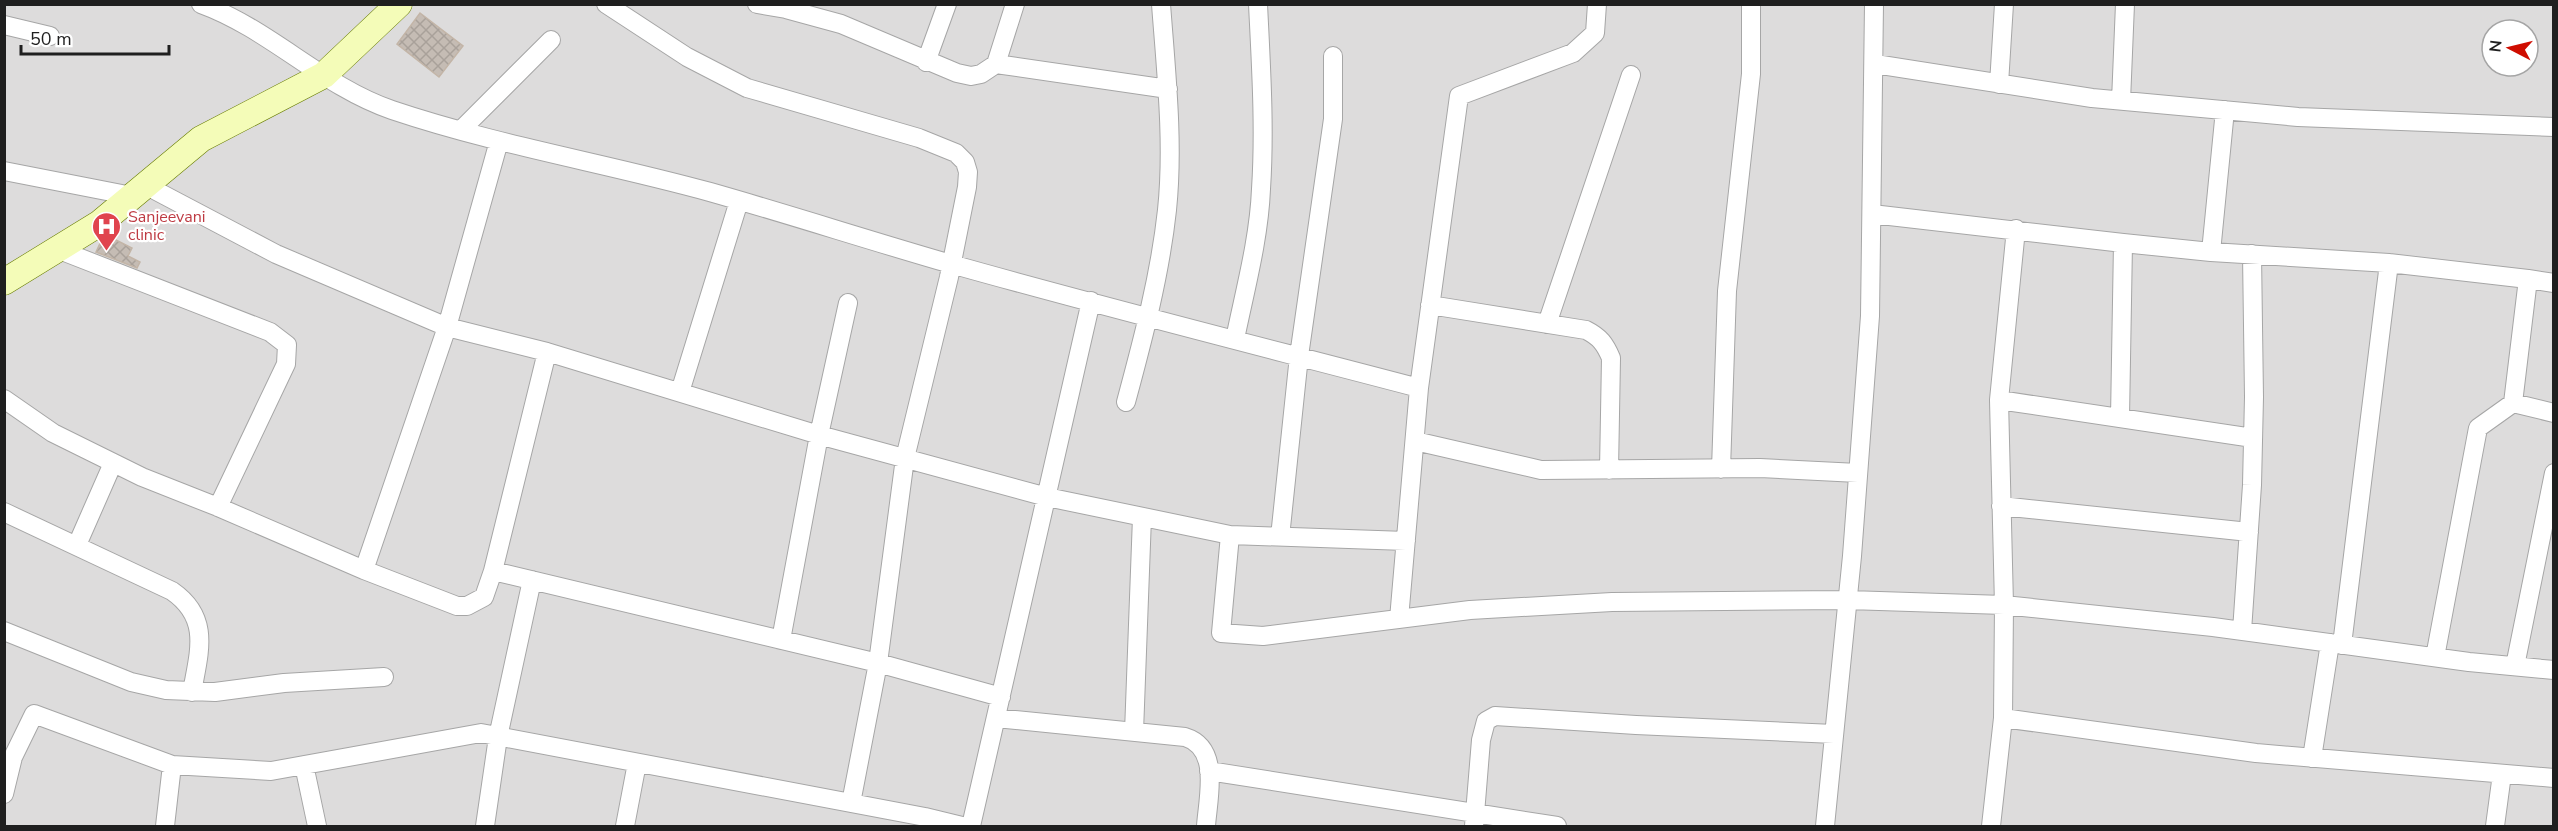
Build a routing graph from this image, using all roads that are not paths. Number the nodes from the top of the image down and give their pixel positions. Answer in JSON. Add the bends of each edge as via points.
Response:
{"nodes":[{"id":1,"x":201,"y":4,"type":"edge"},
{"id":2,"x":399,"y":4,"type":"edge"},
{"id":3,"x":606,"y":4,"type":"edge"},
{"id":4,"x":757,"y":4,"type":"edge"},
{"id":5,"x":947,"y":4,"type":"edge"},
{"id":6,"x":1015,"y":4,"type":"edge"},
{"id":7,"x":1161,"y":4,"type":"edge"},
{"id":8,"x":1258,"y":4,"type":"edge"},
{"id":9,"x":1597,"y":4,"type":"edge"},
{"id":10,"x":1751,"y":4,"type":"edge"},
{"id":11,"x":1874,"y":4,"type":"edge"},
{"id":12,"x":2004,"y":4,"type":"edge"},
{"id":13,"x":2125,"y":4,"type":"edge"},
{"id":14,"x":812,"y":10,"type":"edge"},
{"id":15,"x":4,"y":25,"type":"edge"},
{"id":16,"x":50,"y":36,"type":"dead end"},
{"id":17,"x":551,"y":40,"type":"dead end"},
{"id":18,"x":1333,"y":56,"type":"dead end"},
{"id":19,"x":926,"y":62,"type":"junction"},
{"id":20,"x":996,"y":64,"type":"junction"},
{"id":21,"x":1875,"y":64,"type":"junction"},
{"id":22,"x":324,"y":75,"type":"junction"},
{"id":23,"x":1630,"y":75,"type":"dead end"},
{"id":24,"x":1999,"y":84,"type":"junction"},
{"id":25,"x":1168,"y":89,"type":"junction"},
{"id":26,"x":2121,"y":101,"type":"junction"},
{"id":27,"x":2225,"y":110,"type":"junction"},
{"id":28,"x":2553,"y":127,"type":"edge"},
{"id":29,"x":461,"y":130,"type":"junction"},
{"id":30,"x":499,"y":141,"type":"junction"},
{"id":31,"x":4,"y":171,"type":"edge"},
{"id":32,"x":139,"y":190,"type":"junction"},
{"id":33,"x":739,"y":201,"type":"junction"},
{"id":34,"x":1872,"y":214,"type":"junction"},
{"id":35,"x":2016,"y":229,"type":"junction"},
{"id":36,"x":2123,"y":243,"type":"junction"},
{"id":37,"x":57,"y":249,"type":"junction"},
{"id":38,"x":2211,"y":252,"type":"junction"},
{"id":39,"x":2252,"y":254,"type":"junction"},
{"id":40,"x":2389,"y":263,"type":"junction"},
{"id":41,"x":952,"y":264,"type":"junction"},
{"id":42,"x":2528,"y":279,"type":"junction"},
{"id":43,"x":4,"y":282,"type":"edge"},
{"id":44,"x":2553,"y":283,"type":"edge"},
{"id":45,"x":1090,"y":301,"type":"junction"},
{"id":46,"x":848,"y":303,"type":"dead end"},
{"id":47,"x":1430,"y":305,"type":"junction"},
{"id":48,"x":1149,"y":316,"type":"junction"},
{"id":49,"x":1547,"y":324,"type":"junction"},
{"id":50,"x":447,"y":327,"type":"junction"},
{"id":51,"x":1235,"y":339,"type":"junction"},
{"id":52,"x":547,"y":352,"type":"junction"},
{"id":53,"x":1299,"y":356,"type":"junction"},
{"id":54,"x":1419,"y":388,"type":"junction"},
{"id":55,"x":680,"y":392,"type":"junction"},
{"id":56,"x":4,"y":399,"type":"edge"},
{"id":57,"x":1999,"y":400,"type":"junction"},
{"id":58,"x":1126,"y":402,"type":"dead end"},
{"id":59,"x":2513,"y":403,"type":"junction"},
{"id":60,"x":2553,"y":413,"type":"edge"},
{"id":61,"x":2120,"y":418,"type":"junction"},
{"id":62,"x":819,"y":435,"type":"junction"},
{"id":63,"x":2253,"y":438,"type":"junction"},
{"id":64,"x":1415,"y":441,"type":"junction"},
{"id":65,"x":905,"y":458,"type":"junction"},
{"id":66,"x":113,"y":462,"type":"junction"},
{"id":67,"x":1721,"y":469,"type":"junction"},
{"id":68,"x":1609,"y":470,"type":"junction"},
{"id":69,"x":1858,"y":473,"type":"junction"},
{"id":70,"x":2553,"y":473,"type":"edge"},
{"id":71,"x":1047,"y":497,"type":"junction"},
{"id":72,"x":2001,"y":506,"type":"junction"},
{"id":73,"x":218,"y":507,"type":"junction"},
{"id":74,"x":4,"y":512,"type":"edge"},
{"id":75,"x":1142,"y":517,"type":"junction"},
{"id":76,"x":2249,"y":532,"type":"junction"},
{"id":77,"x":1230,"y":536,"type":"junction"},
{"id":78,"x":1280,"y":537,"type":"junction"},
{"id":79,"x":1406,"y":541,"type":"junction"},
{"id":80,"x":77,"y":544,"type":"junction"},
{"id":81,"x":364,"y":570,"type":"junction"},
{"id":82,"x":493,"y":571,"type":"junction"},
{"id":83,"x":532,"y":580,"type":"junction"},
{"id":84,"x":1848,"y":600,"type":"junction"},
{"id":85,"x":2004,"y":605,"type":"junction"},
{"id":86,"x":1399,"y":619,"type":"junction"},
{"id":87,"x":4,"y":631,"type":"edge"},
{"id":88,"x":2242,"y":631,"type":"junction"},
{"id":89,"x":781,"y":640,"type":"junction"},
{"id":90,"x":2336,"y":644,"type":"junction"},
{"id":91,"x":2435,"y":657,"type":"junction"},
{"id":92,"x":878,"y":663,"type":"junction"},
{"id":93,"x":2515,"y":666,"type":"junction"},
{"id":94,"x":2553,"y":670,"type":"edge"},
{"id":95,"x":384,"y":677,"type":"dead end"},
{"id":96,"x":192,"y":692,"type":"junction"},
{"id":97,"x":1001,"y":698,"type":"junction"},
{"id":98,"x":996,"y":718,"type":"junction"},
{"id":99,"x":2003,"y":718,"type":"junction"},
{"id":100,"x":1134,"y":732,"type":"junction"},
{"id":101,"x":1834,"y":734,"type":"junction"},
{"id":102,"x":498,"y":737,"type":"junction"},
{"id":103,"x":9,"y":756,"type":"edge"},
{"id":104,"x":2312,"y":758,"type":"junction"},
{"id":105,"x":637,"y":763,"type":"junction"},
{"id":106,"x":172,"y":765,"type":"junction"},
{"id":107,"x":304,"y":765,"type":"junction"},
{"id":108,"x":1209,"y":771,"type":"junction"},
{"id":109,"x":2502,"y":774,"type":"junction"},
{"id":110,"x":2553,"y":778,"type":"edge"},
{"id":111,"x":4,"y":794,"type":"edge"},
{"id":112,"x":851,"y":803,"type":"junction"},
{"id":113,"x":1474,"y":820,"type":"edge"},
{"id":114,"x":165,"y":826,"type":"edge"},
{"id":115,"x":317,"y":826,"type":"edge"},
{"id":116,"x":485,"y":826,"type":"edge"},
{"id":117,"x":625,"y":826,"type":"edge"},
{"id":118,"x":962,"y":826,"type":"edge"},
{"id":119,"x":971,"y":826,"type":"edge"},
{"id":120,"x":1206,"y":826,"type":"edge"},
{"id":121,"x":1557,"y":826,"type":"edge"},
{"id":122,"x":1825,"y":826,"type":"edge"},
{"id":123,"x":1991,"y":826,"type":"edge"},
{"id":124,"x":2495,"y":826,"type":"edge"}],
"edges":[{"from":1,"to":22,"type":"street","via":[[263,34]]},
{"from":2,"to":22,"type":"street"},
{"from":3,"to":41,"type":"street","via":[[687,57],[747,88],[919,138],[957,153],[968,172]]},
{"from":4,"to":14,"type":"street"},
{"from":5,"to":19,"type":"street"},
{"from":6,"to":20,"type":"street"},
{"from":7,"to":25,"type":"street"},
{"from":8,"to":51,"type":"street","via":[[1262,191]]},
{"from":9,"to":47,"type":"street","via":[[1595,33],[1573,52],[1459,96]]},
{"from":10,"to":67,"type":"street","via":[[1751,74],[1727,291]]},
{"from":11,"to":21,"type":"street"},
{"from":12,"to":24,"type":"street"},
{"from":13,"to":26,"type":"street"},
{"from":14,"to":19,"type":"street"},
{"from":15,"to":16,"type":"street"},
{"from":17,"to":29,"type":"street"},
{"from":18,"to":53,"type":"street","via":[[1334,119]]},
{"from":19,"to":20,"type":"street","via":[[971,76]]},
{"from":20,"to":25,"type":"street"},
{"from":21,"to":24,"type":"street"},
{"from":21,"to":34,"type":"street"},
{"from":22,"to":29,"type":"street","via":[[390,109]]},
{"from":22,"to":32,"type":"street","via":[[201,139]]},
{"from":23,"to":49,"type":"street"},
{"from":24,"to":26,"type":"street"},
{"from":25,"to":48,"type":"street","via":[[1167,209]]},
{"from":26,"to":27,"type":"street"},
{"from":27,"to":28,"type":"street","via":[[2298,117]]},
{"from":27,"to":38,"type":"street"},
{"from":29,"to":30,"type":"street"},
{"from":30,"to":33,"type":"street"},
{"from":30,"to":50,"type":"street"},
{"from":31,"to":32,"type":"street"},
{"from":32,"to":37,"type":"street","via":[[100,223]]},
{"from":32,"to":50,"type":"street"},
{"from":33,"to":41,"type":"street"},
{"from":33,"to":55,"type":"street"},
{"from":34,"to":35,"type":"street"},
{"from":34,"to":69,"type":"street","via":[[1870,316]]},
{"from":35,"to":36,"type":"street"},
{"from":35,"to":57,"type":"street"},
{"from":36,"to":38,"type":"street"},
{"from":36,"to":61,"type":"street"},
{"from":37,"to":43,"type":"street"},
{"from":37,"to":73,"type":"street","via":[[270,332],[287,345],[286,364]]},
{"from":38,"to":39,"type":"street"},
{"from":39,"to":40,"type":"street"},
{"from":39,"to":63,"type":"street"},
{"from":40,"to":42,"type":"street"},
{"from":40,"to":90,"type":"street"},
{"from":41,"to":45,"type":"street"},
{"from":41,"to":65,"type":"street"},
{"from":42,"to":44,"type":"street"},
{"from":42,"to":59,"type":"street"},
{"from":45,"to":48,"type":"street"},
{"from":45,"to":71,"type":"street"},
{"from":46,"to":62,"type":"street"},
{"from":47,"to":49,"type":"street"},
{"from":47,"to":54,"type":"street"},
{"from":48,"to":51,"type":"street"},
{"from":48,"to":58,"type":"street"},
{"from":49,"to":68,"type":"street","via":[[1586,330],[1606,345],[1611,358]]},
{"from":50,"to":52,"type":"street"},
{"from":50,"to":81,"type":"street"},
{"from":51,"to":53,"type":"street"},
{"from":52,"to":55,"type":"street"},
{"from":52,"to":82,"type":"street"},
{"from":53,"to":54,"type":"street"},
{"from":53,"to":78,"type":"street"},
{"from":54,"to":64,"type":"street"},
{"from":55,"to":62,"type":"street"},
{"from":56,"to":66,"type":"street","via":[[53,433]]},
{"from":57,"to":61,"type":"street"},
{"from":57,"to":72,"type":"street"},
{"from":59,"to":60,"type":"street"},
{"from":59,"to":91,"type":"street","via":[[2478,428]]},
{"from":61,"to":63,"type":"street"},
{"from":62,"to":65,"type":"street"},
{"from":62,"to":89,"type":"street"},
{"from":63,"to":76,"type":"street"},
{"from":64,"to":68,"type":"street","via":[[1541,470]]},
{"from":64,"to":79,"type":"street"},
{"from":65,"to":71,"type":"street"},
{"from":65,"to":92,"type":"street"},
{"from":66,"to":73,"type":"street"},
{"from":66,"to":80,"type":"street"},
{"from":67,"to":68,"type":"street"},
{"from":67,"to":69,"type":"street"},
{"from":69,"to":84,"type":"street"},
{"from":70,"to":93,"type":"street"},
{"from":71,"to":75,"type":"street"},
{"from":71,"to":97,"type":"street"},
{"from":72,"to":76,"type":"street"},
{"from":72,"to":85,"type":"street"},
{"from":73,"to":81,"type":"street"},
{"from":74,"to":80,"type":"street"},
{"from":75,"to":77,"type":"street"},
{"from":75,"to":100,"type":"street"},
{"from":76,"to":88,"type":"street"},
{"from":77,"to":78,"type":"street"},
{"from":77,"to":86,"type":"street","via":[[1221,633],[1263,636]]},
{"from":78,"to":79,"type":"street"},
{"from":79,"to":86,"type":"street"},
{"from":80,"to":96,"type":"street","via":[[186,600],[199,625]]},
{"from":81,"to":82,"type":"street","via":[[448,603],[467,606],[484,597]]},
{"from":82,"to":83,"type":"street"},
{"from":83,"to":89,"type":"street"},
{"from":83,"to":102,"type":"street"},
{"from":84,"to":85,"type":"street"},
{"from":84,"to":86,"type":"street","via":[[1612,602],[1470,610]]},
{"from":84,"to":101,"type":"street"},
{"from":85,"to":88,"type":"street"},
{"from":85,"to":99,"type":"street"},
{"from":87,"to":96,"type":"street","via":[[131,682]]},
{"from":88,"to":90,"type":"street"},
{"from":89,"to":92,"type":"street"},
{"from":90,"to":91,"type":"street"},
{"from":90,"to":104,"type":"street"},
{"from":91,"to":93,"type":"street"},
{"from":92,"to":97,"type":"street"},
{"from":92,"to":112,"type":"street"},
{"from":93,"to":94,"type":"street"},
{"from":95,"to":96,"type":"street"},
{"from":97,"to":98,"type":"street"},
{"from":98,"to":100,"type":"street"},
{"from":98,"to":119,"type":"street"},
{"from":99,"to":104,"type":"street"},
{"from":99,"to":123,"type":"street"},
{"from":100,"to":108,"type":"street","via":[[1195,740],[1206,754]]},
{"from":101,"to":113,"type":"street","via":[[1496,716],[1483,727]]},
{"from":101,"to":122,"type":"street"},
{"from":102,"to":105,"type":"street"},
{"from":102,"to":107,"type":"street","via":[[481,733]]},
{"from":102,"to":116,"type":"street"},
{"from":103,"to":106,"type":"street","via":[[34,714]]},
{"from":103,"to":111,"type":"street"},
{"from":104,"to":109,"type":"street"},
{"from":105,"to":112,"type":"street"},
{"from":105,"to":117,"type":"street"},
{"from":106,"to":107,"type":"street","via":[[272,771]]},
{"from":106,"to":114,"type":"street"},
{"from":107,"to":115,"type":"street"},
{"from":108,"to":113,"type":"street"},
{"from":108,"to":120,"type":"street"},
{"from":109,"to":110,"type":"street"},
{"from":109,"to":124,"type":"street"},
{"from":112,"to":118,"type":"street"},
{"from":113,"to":121,"type":"street"}]}
